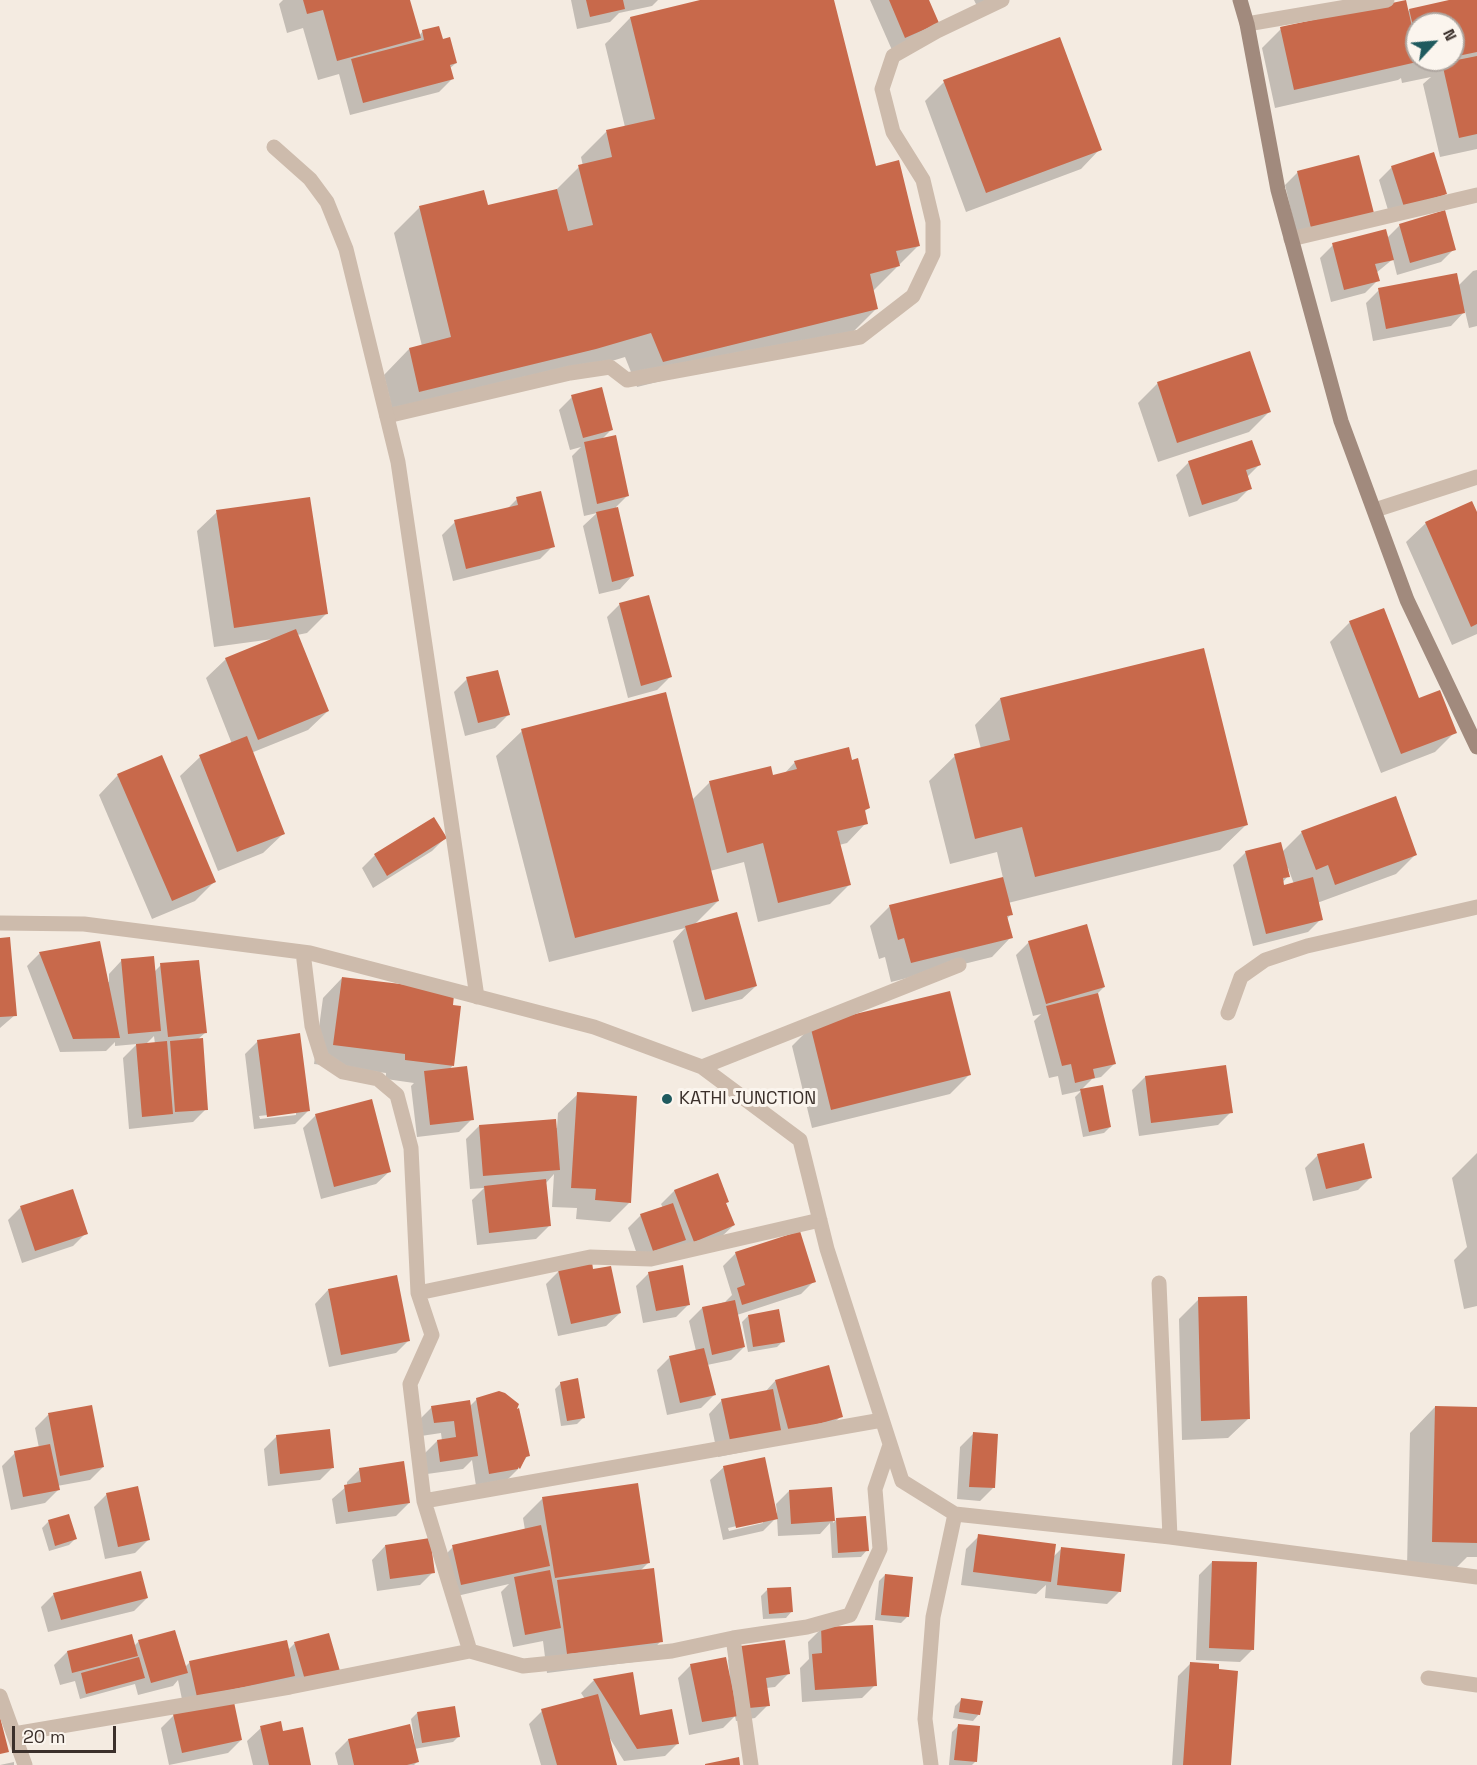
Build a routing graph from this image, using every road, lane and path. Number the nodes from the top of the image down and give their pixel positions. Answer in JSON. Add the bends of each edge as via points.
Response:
{"nodes":[{"id":1,"x":1002,"y":0,"type":"edge"},
{"id":2,"x":1240,"y":0,"type":"edge"},
{"id":3,"x":1386,"y":0,"type":"edge"},
{"id":4,"x":1248,"y":24,"type":"junction"},
{"id":5,"x":274,"y":147,"type":"dead end"},
{"id":6,"x":1477,"y":195,"type":"edge"},
{"id":7,"x":1291,"y":239,"type":"junction"},
{"id":8,"x":387,"y":416,"type":"junction"},
{"id":9,"x":1477,"y":477,"type":"edge"},
{"id":10,"x":1375,"y":510,"type":"junction"},
{"id":11,"x":1477,"y":747,"type":"edge"},
{"id":12,"x":1477,"y":907,"type":"edge"},
{"id":13,"x":0,"y":923,"type":"edge"},
{"id":14,"x":303,"y":952,"type":"junction"},
{"id":15,"x":958,"y":965,"type":"dead end"},
{"id":16,"x":477,"y":996,"type":"junction"},
{"id":17,"x":1228,"y":1013,"type":"dead end"},
{"id":18,"x":702,"y":1067,"type":"junction"},
{"id":19,"x":820,"y":1220,"type":"junction"},
{"id":20,"x":1159,"y":1283,"type":"dead end"},
{"id":21,"x":418,"y":1293,"type":"junction"},
{"id":22,"x":882,"y":1420,"type":"junction"},
{"id":23,"x":890,"y":1445,"type":"junction"},
{"id":24,"x":424,"y":1501,"type":"junction"},
{"id":25,"x":955,"y":1514,"type":"junction"},
{"id":26,"x":1170,"y":1537,"type":"junction"},
{"id":27,"x":1477,"y":1577,"type":"edge"},
{"id":28,"x":733,"y":1638,"type":"junction"},
{"id":29,"x":470,"y":1651,"type":"junction"},
{"id":30,"x":1428,"y":1678,"type":"dead end"},
{"id":31,"x":1477,"y":1685,"type":"edge"},
{"id":32,"x":0,"y":1696,"type":"edge"},
{"id":33,"x":14,"y":1734,"type":"junction"},
{"id":34,"x":25,"y":1765,"type":"edge"},
{"id":35,"x":751,"y":1765,"type":"edge"},
{"id":36,"x":931,"y":1765,"type":"edge"}],
"edges":[{"from":1,"to":8,"type":"street","via":[[937,30],[893,56],[882,89],[893,132],[922,180],[933,222],[933,254],[913,296],[860,337],[627,380],[610,367],[570,373]]},
{"from":2,"to":4,"type":"street"},
{"from":3,"to":4,"type":"street"},
{"from":4,"to":7,"type":"street","via":[[1278,190]]},
{"from":5,"to":8,"type":"street","via":[[310,179],[327,202],[346,249]]},
{"from":6,"to":7,"type":"street"},
{"from":7,"to":10,"type":"street","via":[[1341,421]]},
{"from":8,"to":16,"type":"street","via":[[398,462]]},
{"from":9,"to":10,"type":"street"},
{"from":10,"to":11,"type":"street","via":[[1407,600]]},
{"from":12,"to":17,"type":"street","via":[[1307,946],[1265,960],[1241,976]]},
{"from":13,"to":14,"type":"street","via":[[84,924]]},
{"from":14,"to":16,"type":"street"},
{"from":14,"to":21,"type":"street","via":[[312,1026],[322,1058],[343,1072],[378,1079],[397,1095],[411,1148]]},
{"from":15,"to":18,"type":"street"},
{"from":16,"to":18,"type":"street","via":[[594,1027]]},
{"from":18,"to":19,"type":"street","via":[[800,1140]]},
{"from":19,"to":21,"type":"street","via":[[651,1259],[590,1257]]},
{"from":19,"to":22,"type":"street"},
{"from":20,"to":26,"type":"street"},
{"from":21,"to":24,"type":"street","via":[[432,1335],[411,1384]]},
{"from":22,"to":23,"type":"street"},
{"from":22,"to":24,"type":"street"},
{"from":23,"to":25,"type":"street","via":[[902,1481]]},
{"from":23,"to":28,"type":"street","via":[[875,1489],[880,1549],[850,1615],[807,1628]]},
{"from":24,"to":29,"type":"street"},
{"from":25,"to":26,"type":"street"},
{"from":25,"to":36,"type":"street","via":[[933,1617],[925,1719]]},
{"from":26,"to":27,"type":"street"},
{"from":28,"to":29,"type":"street","via":[[672,1651],[523,1666]]},
{"from":28,"to":35,"type":"street"},
{"from":29,"to":33,"type":"street","via":[[290,1688]]},
{"from":30,"to":31,"type":"street"},
{"from":32,"to":33,"type":"street"},
{"from":33,"to":34,"type":"street"}]}
